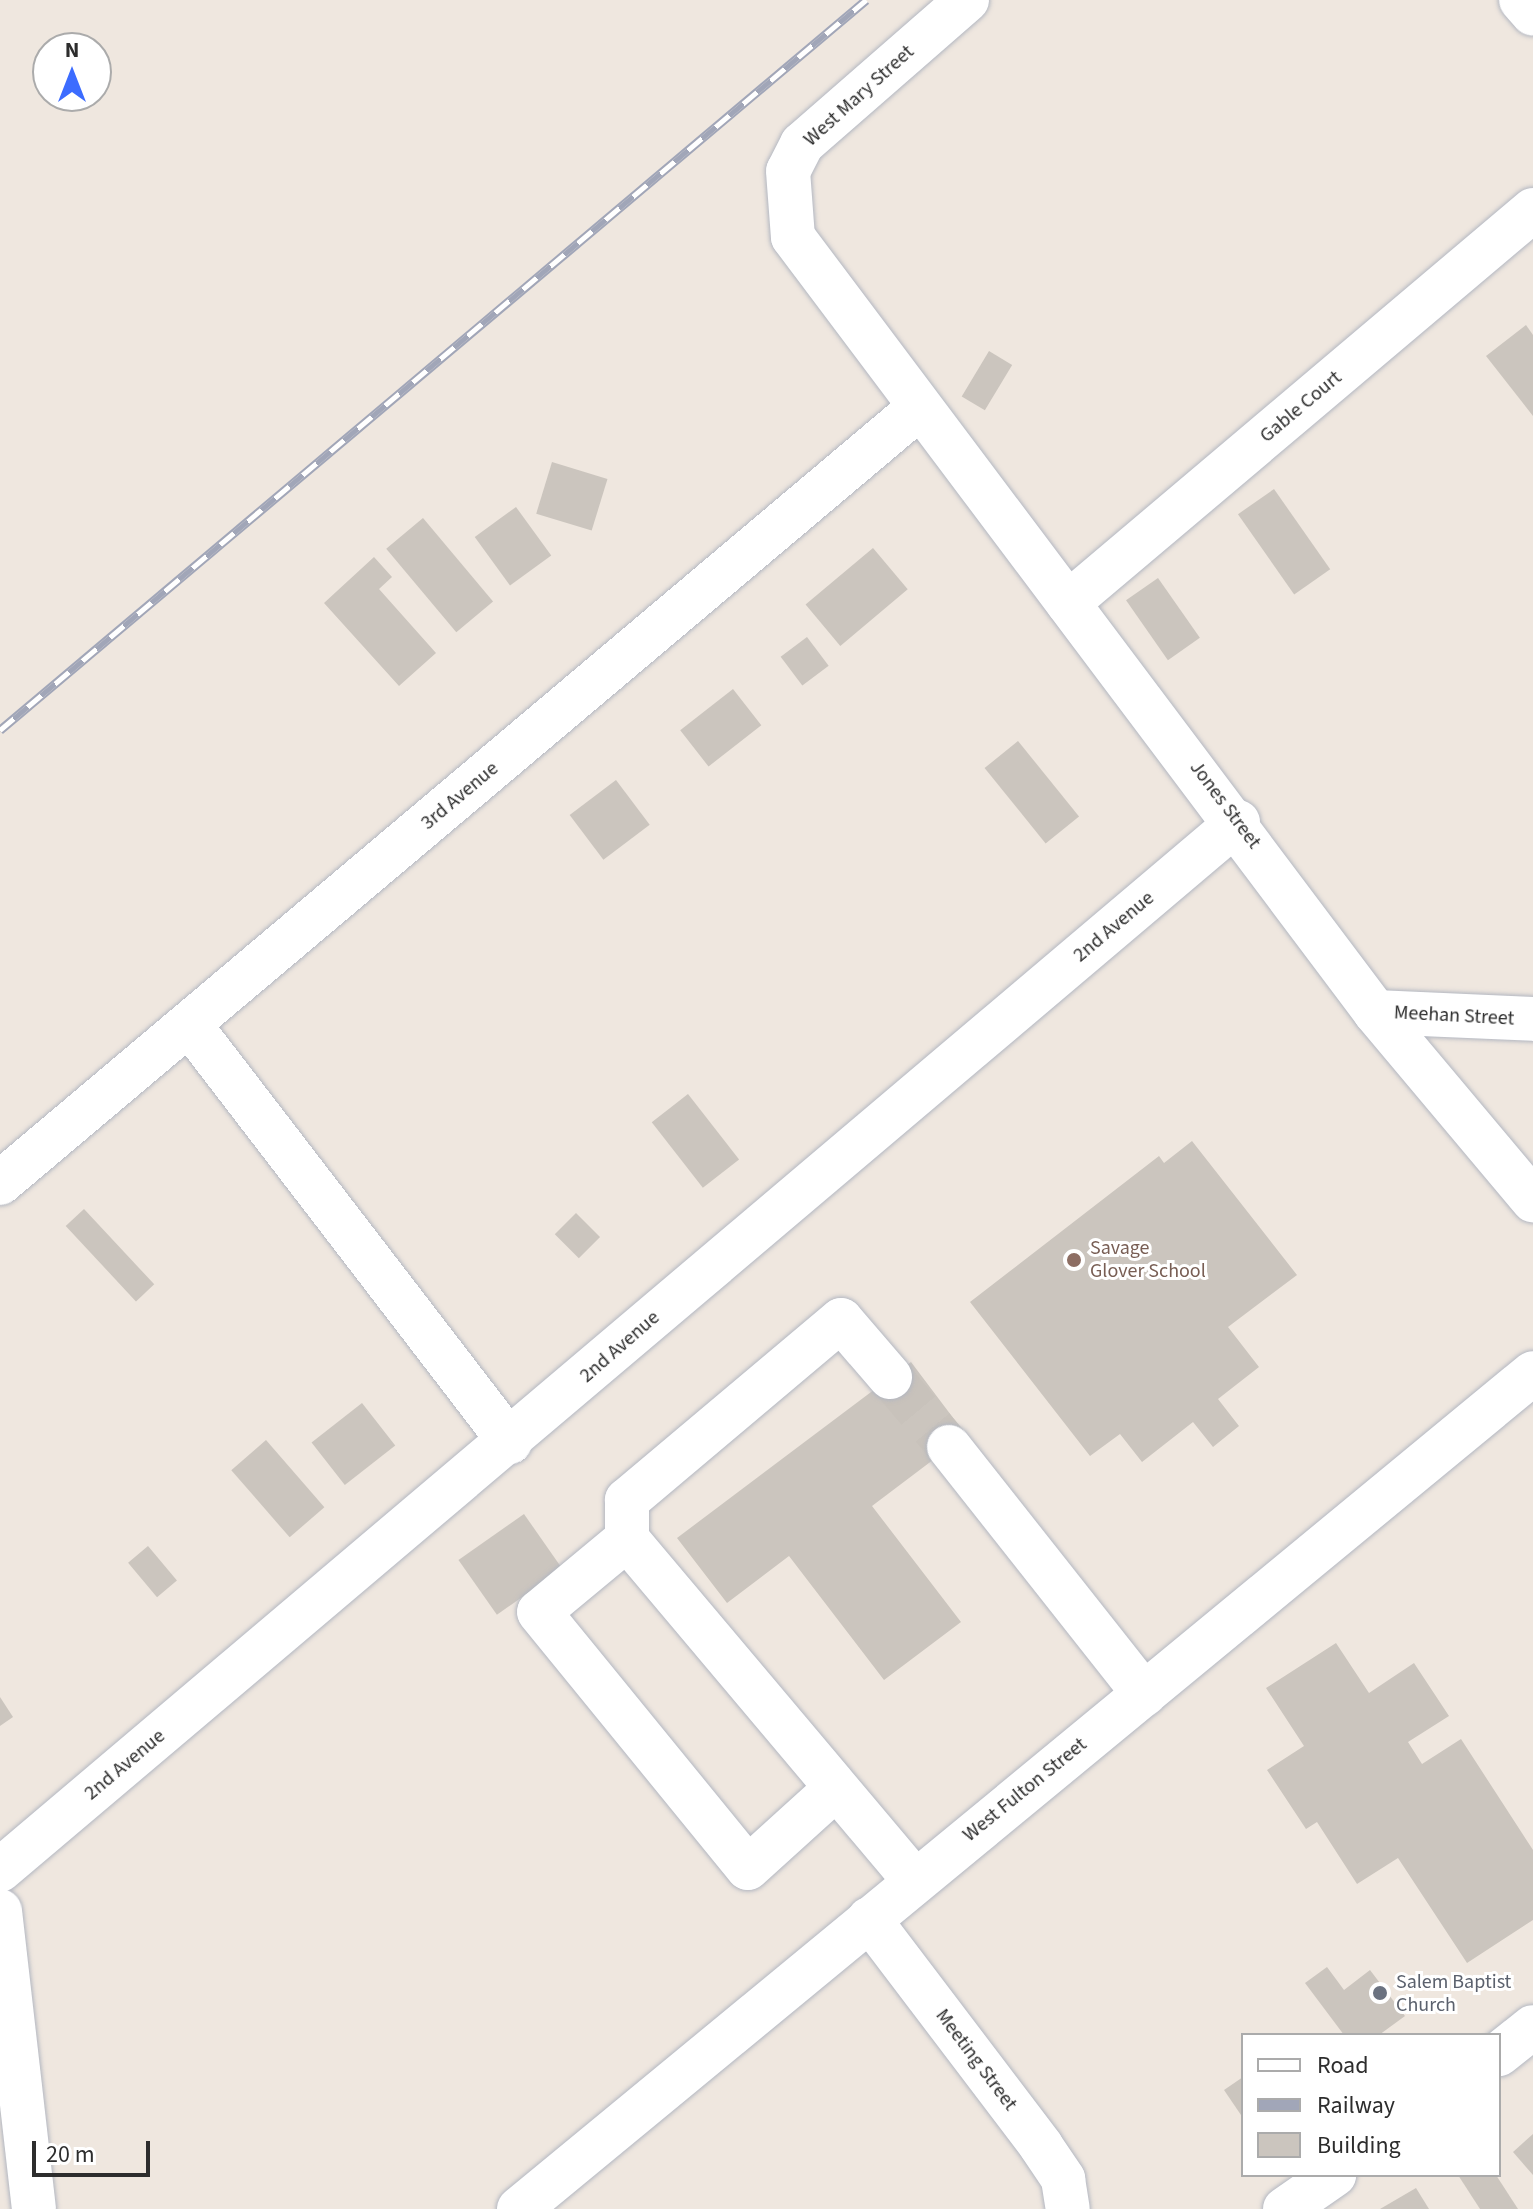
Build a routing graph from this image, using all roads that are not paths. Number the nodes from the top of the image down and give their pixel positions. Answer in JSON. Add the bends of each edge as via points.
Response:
{"nodes":[{"id":1,"x":967,"y":0,"type":"edge"},
{"id":2,"x":1521,"y":0,"type":"edge"},
{"id":3,"x":1533,"y":14,"type":"edge"},
{"id":4,"x":1533,"y":210,"type":"edge"},
{"id":5,"x":919,"y":408,"type":"junction"},
{"id":6,"x":1068,"y":603,"type":"junction"},
{"id":7,"x":1238,"y":822,"type":"junction"},
{"id":8,"x":1375,"y":1012,"type":"junction"},
{"id":9,"x":1533,"y":1019,"type":"edge"},
{"id":10,"x":189,"y":1024,"type":"junction"},
{"id":11,"x":0,"y":1183,"type":"edge"},
{"id":12,"x":1533,"y":1200,"type":"edge"},
{"id":13,"x":1533,"y":1373,"type":"edge"},
{"id":14,"x":890,"y":1377,"type":"tunnel mouth"},
{"id":15,"x":510,"y":1442,"type":"junction"},
{"id":16,"x":949,"y":1447,"type":"tunnel mouth"},
{"id":17,"x":627,"y":1539,"type":"junction"},
{"id":18,"x":1144,"y":1694,"type":"junction"},
{"id":19,"x":835,"y":1789,"type":"junction"},
{"id":20,"x":0,"y":1870,"type":"edge"},
{"id":21,"x":914,"y":1880,"type":"junction"},
{"id":22,"x":0,"y":1911,"type":"edge"},
{"id":23,"x":869,"y":1919,"type":"junction"},
{"id":24,"x":1533,"y":2027,"type":"edge"},
{"id":25,"x":1501,"y":2052,"type":"edge"},
{"id":26,"x":1331,"y":2177,"type":"edge"},
{"id":27,"x":34,"y":2209,"type":"edge"},
{"id":28,"x":519,"y":2209,"type":"edge"},
{"id":29,"x":1068,"y":2209,"type":"edge"},
{"id":30,"x":1285,"y":2209,"type":"edge"}],
"edges":[{"from":1,"to":5,"type":"street","name":"West Mary Street","via":[[802,144],[788,171],[793,237]]},
{"from":2,"to":3,"type":"street"},
{"from":4,"to":6,"type":"street","name":"Gable Court"},
{"from":5,"to":6,"type":"street","name":"Jones Street"},
{"from":5,"to":10,"type":"street","name":"3rd Avenue"},
{"from":6,"to":7,"type":"street","name":"Jones Street"},
{"from":7,"to":8,"type":"street","name":"Jones Street"},
{"from":7,"to":15,"type":"street","name":"2nd Avenue"},
{"from":8,"to":9,"type":"street","name":"Meehan Street"},
{"from":8,"to":12,"type":"street","name":"Jones Street"},
{"from":10,"to":11,"type":"street","name":"3rd Avenue"},
{"from":10,"to":15,"type":"street"},
{"from":13,"to":18,"type":"street","name":"West Fulton Street"},
{"from":14,"to":17,"type":"street","via":[[841,1320],[627,1500]]},
{"from":15,"to":20,"type":"street","name":"2nd Avenue"},
{"from":16,"to":18,"type":"street"},
{"from":17,"to":19,"type":"street"},
{"from":17,"to":19,"type":"street","via":[[539,1612],[748,1868]]},
{"from":18,"to":21,"type":"street","name":"West Fulton Street"},
{"from":19,"to":21,"type":"street"},
{"from":21,"to":23,"type":"street","name":"West Fulton Street"},
{"from":22,"to":27,"type":"street"},
{"from":23,"to":28,"type":"street","name":"West Fulton Street"},
{"from":23,"to":29,"type":"street","name":"Meeting Street","via":[[1041,2146],[1063,2179]]},
{"from":24,"to":25,"type":"street"},
{"from":26,"to":30,"type":"street"}]}
